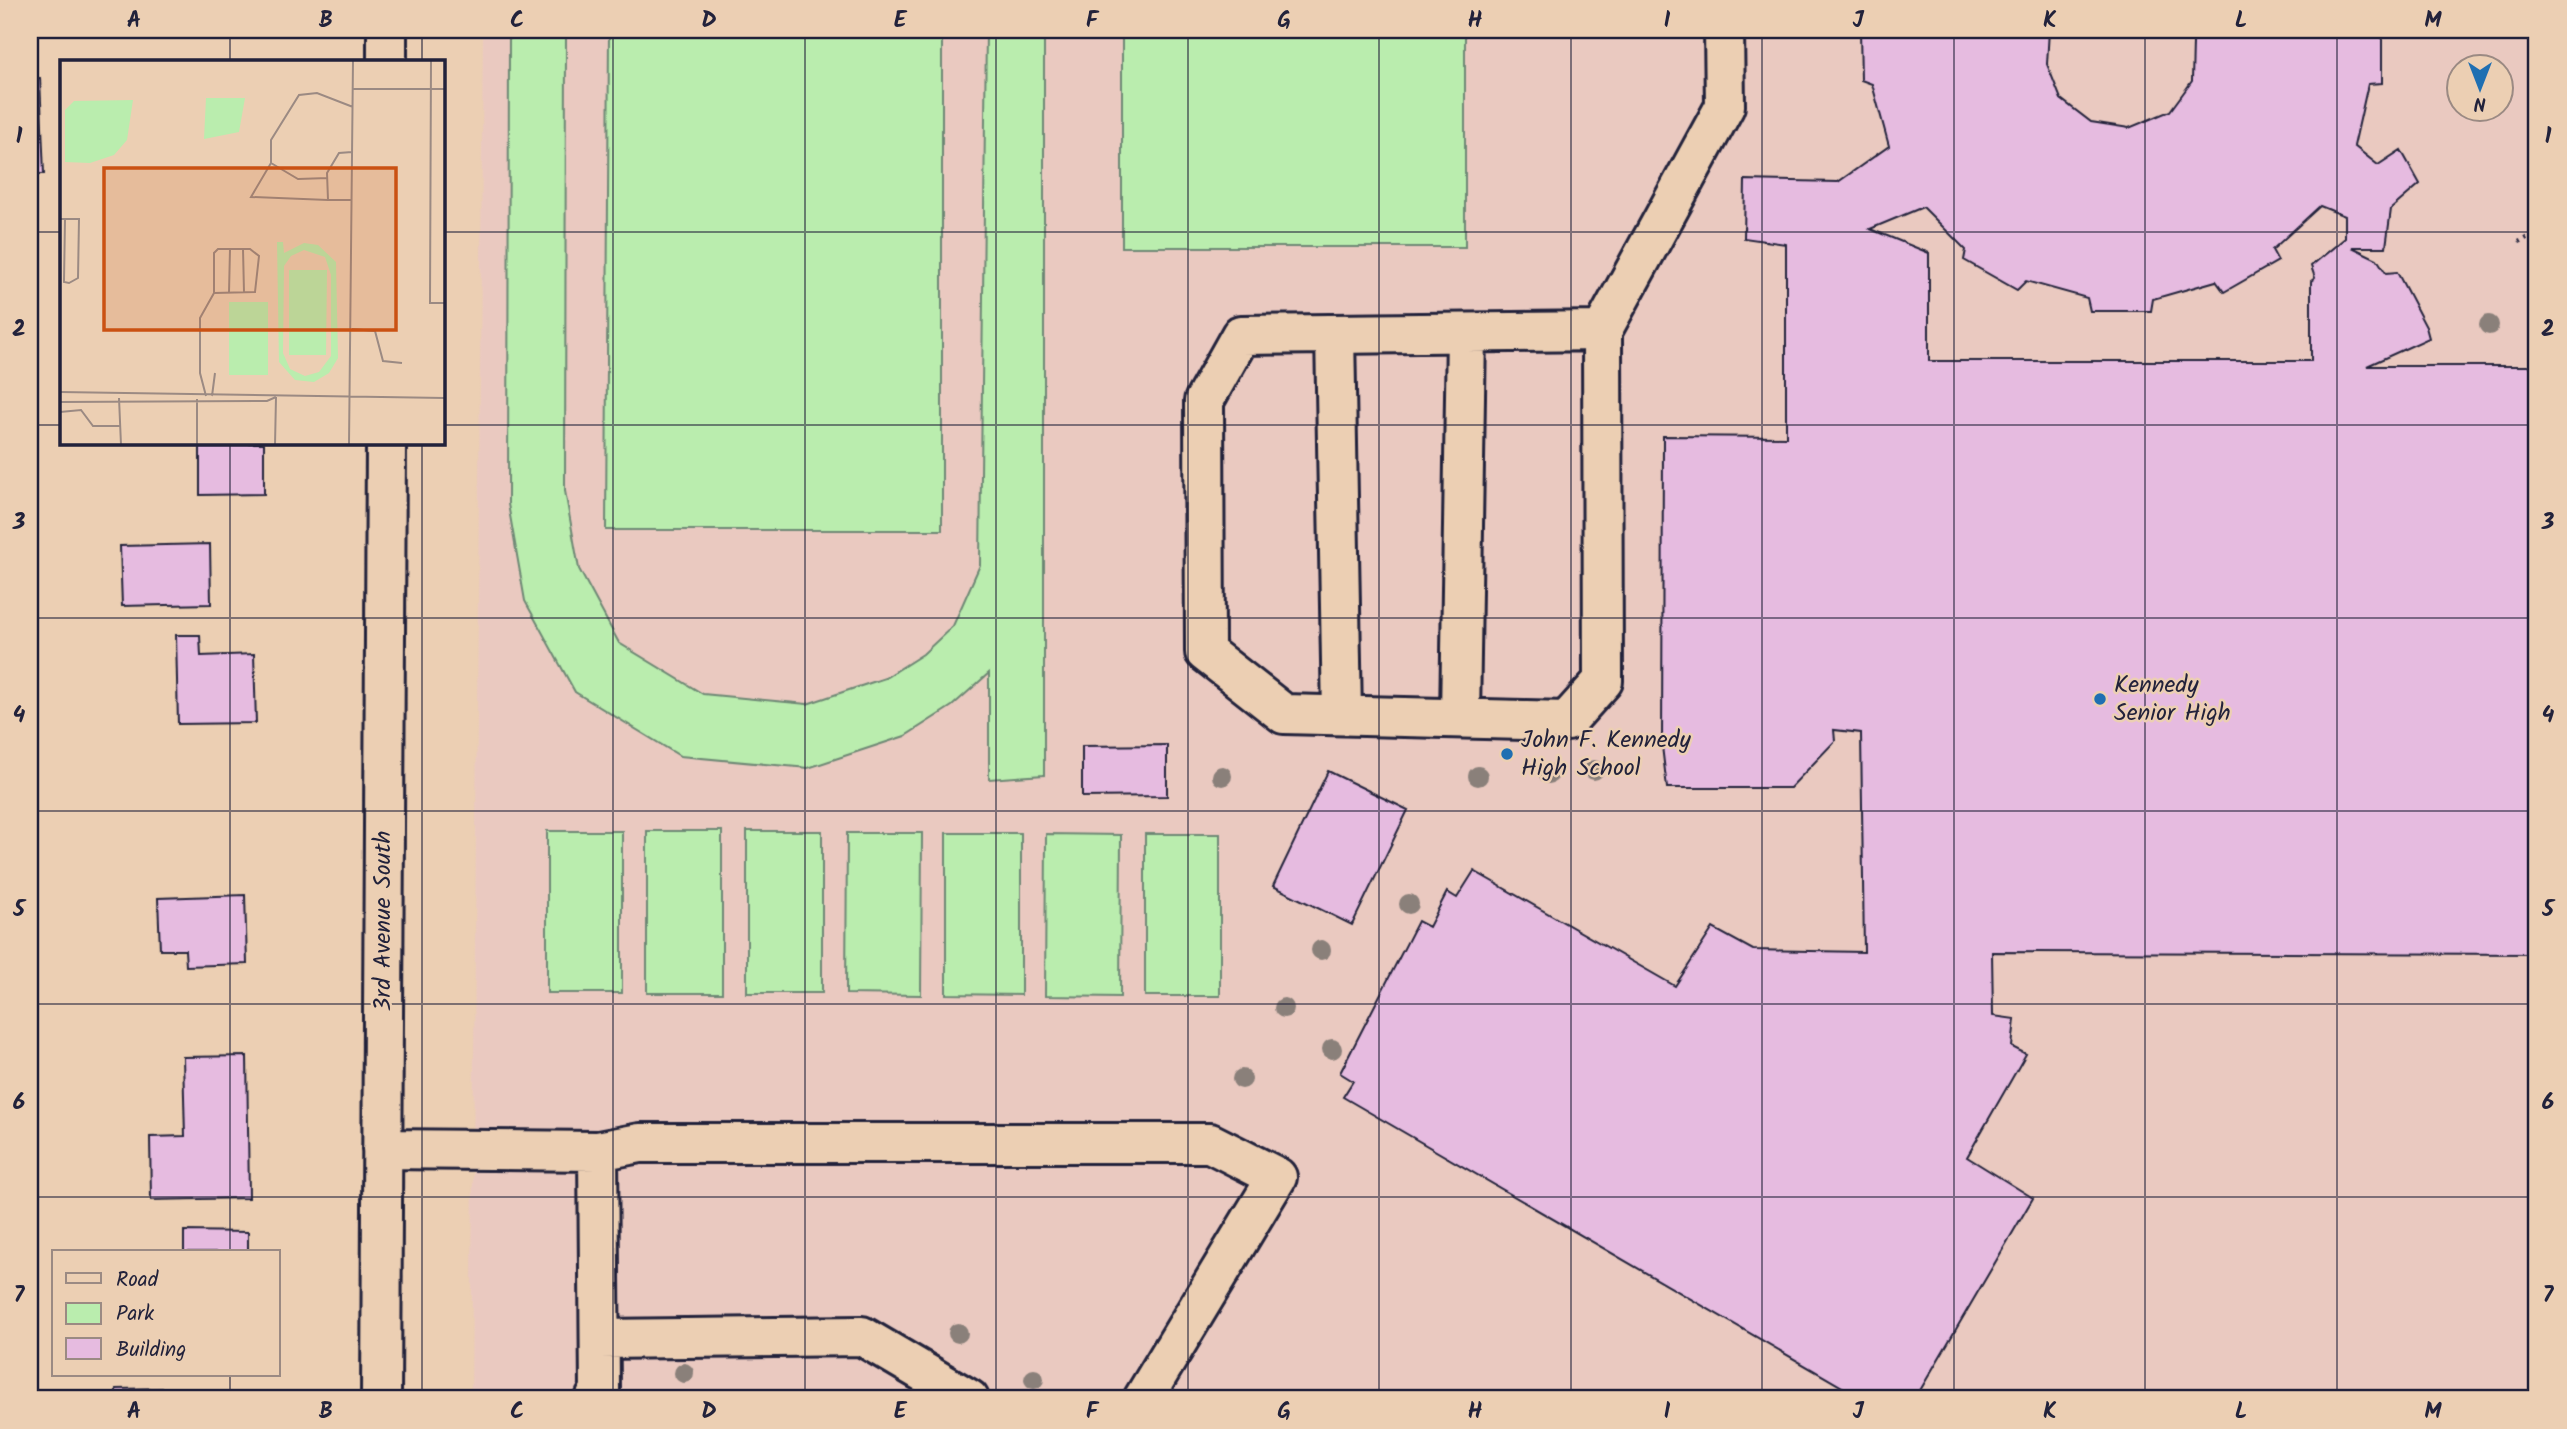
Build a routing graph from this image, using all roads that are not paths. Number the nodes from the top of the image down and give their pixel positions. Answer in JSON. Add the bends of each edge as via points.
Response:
{"nodes":[{"id":1,"x":387,"y":30,"type":"edge"},
{"id":2,"x":1724,"y":30,"type":"edge"},
{"id":3,"x":387,"y":60,"type":"edge"},
{"id":4,"x":1602,"y":331,"type":"junction"},
{"id":5,"x":1466,"y":332,"type":"junction"},
{"id":6,"x":1335,"y":334,"type":"junction"},
{"id":7,"x":386,"y":444,"type":"edge"},
{"id":8,"x":1342,"y":715,"type":"junction"},
{"id":9,"x":1460,"y":718,"type":"junction"},
{"id":10,"x":382,"y":1149,"type":"junction"},
{"id":11,"x":598,"y":1151,"type":"junction"},
{"id":12,"x":600,"y":1339,"type":"junction"},
{"id":13,"x":381,"y":1399,"type":"edge"},
{"id":14,"x":595,"y":1399,"type":"edge"},
{"id":15,"x":969,"y":1399,"type":"edge"},
{"id":16,"x":1143,"y":1399,"type":"edge"}],
"edges":[{"from":1,"to":3,"type":"street"},
{"from":2,"to":4,"type":"street","via":[[1725,106]]},
{"from":4,"to":5,"type":"street"},
{"from":4,"to":9,"type":"street","via":[[1603,681],[1567,721]]},
{"from":5,"to":6,"type":"street"},
{"from":5,"to":9,"type":"street"},
{"from":6,"to":8,"type":"street"},
{"from":6,"to":8,"type":"street","via":[[1241,335],[1204,401],[1205,652],[1284,714]]},
{"from":7,"to":10,"type":"street","name":"3rd Avenue South"},
{"from":8,"to":9,"type":"street"},
{"from":10,"to":11,"type":"street"},
{"from":10,"to":13,"type":"street","name":"3rd Avenue South"},
{"from":11,"to":12,"type":"street"},
{"from":11,"to":16,"type":"street","via":[[640,1143],[1210,1143],[1277,1177]]},
{"from":12,"to":14,"type":"street","via":[[600,1390]]},
{"from":12,"to":15,"type":"street","via":[[862,1336]]}]}
